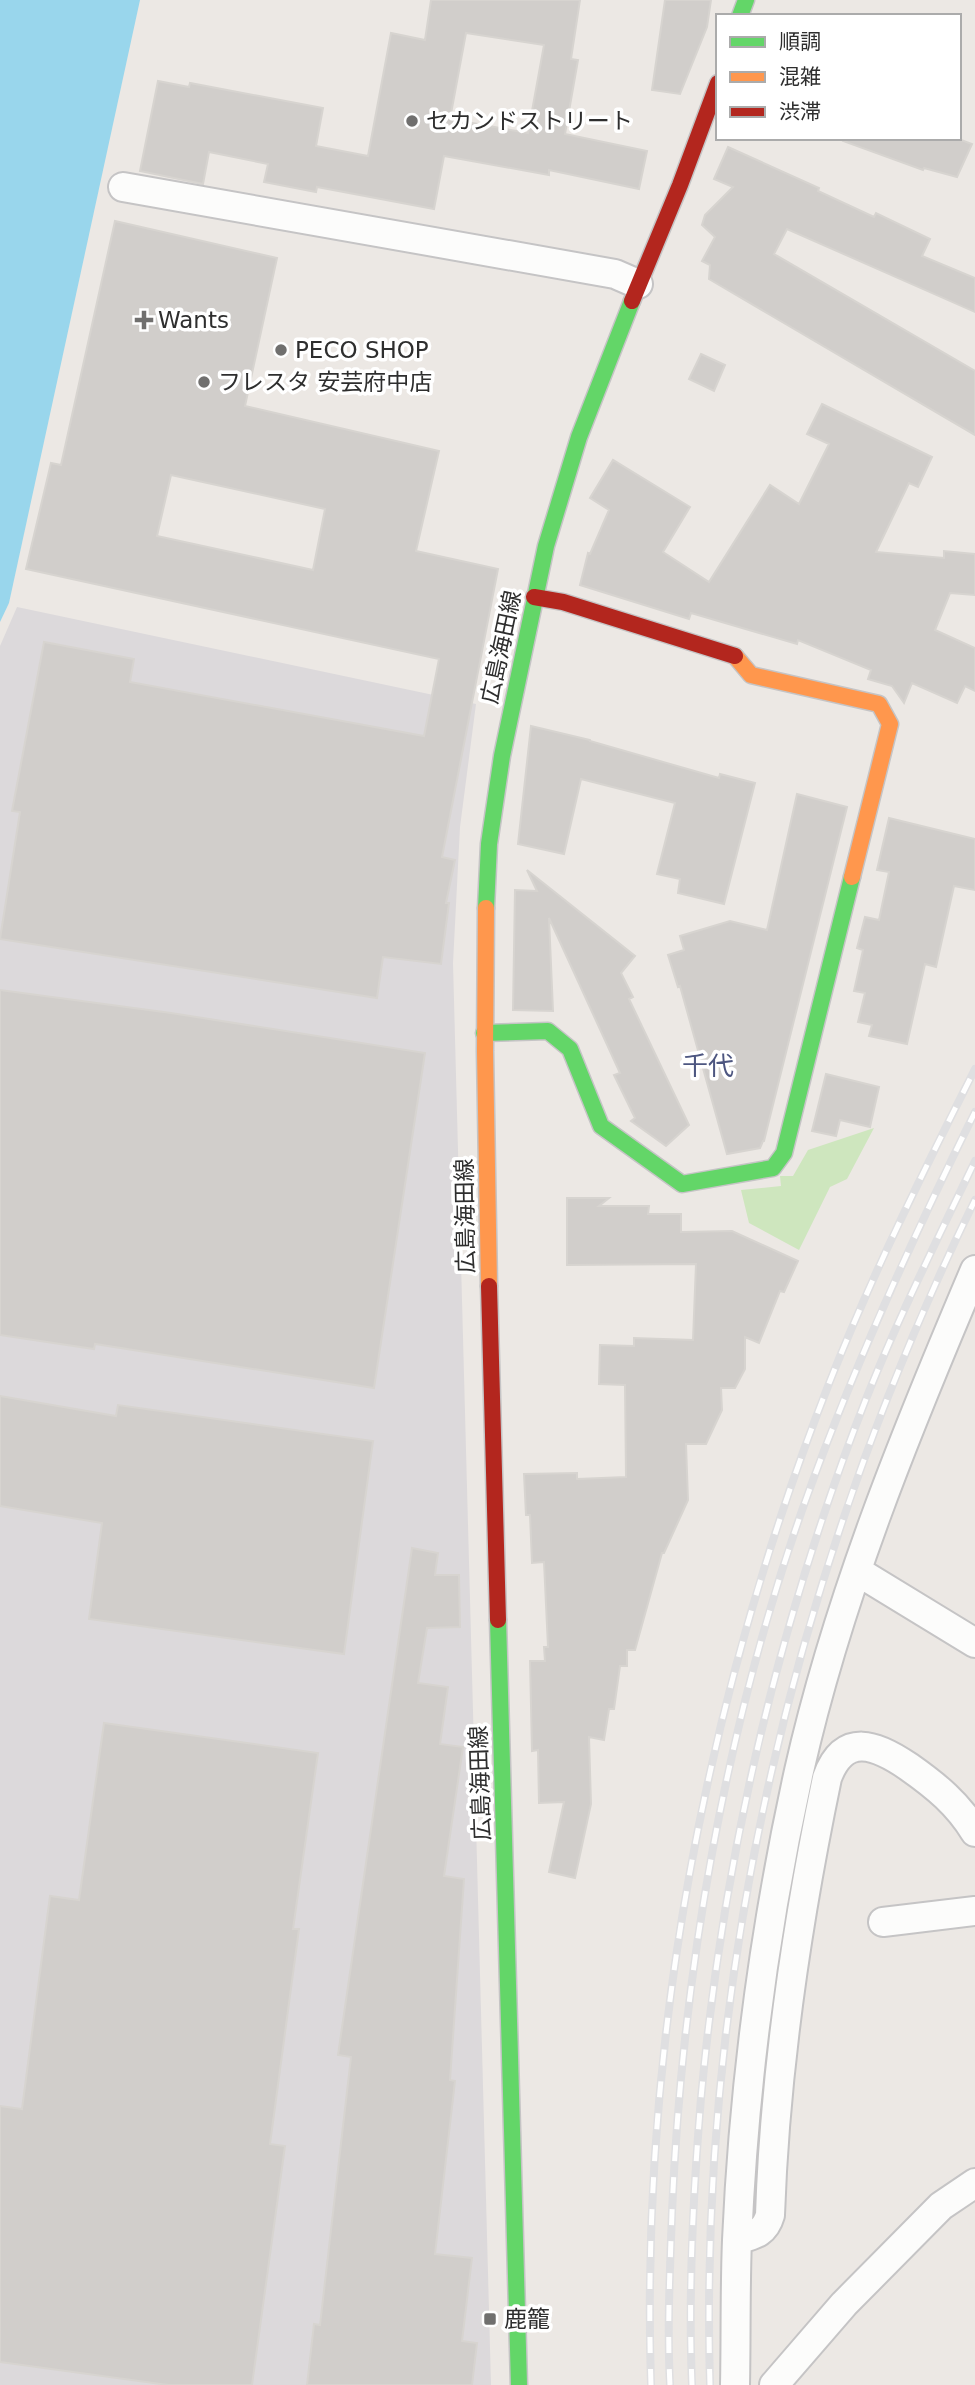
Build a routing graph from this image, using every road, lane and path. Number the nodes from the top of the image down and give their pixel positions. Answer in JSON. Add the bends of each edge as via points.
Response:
{"nodes":[{"id":1,"x":716,"y":89,"type":"edge"},
{"id":2,"x":123,"y":187,"type":"dead end"},
{"id":3,"x":638,"y":284,"type":"junction"},
{"id":4,"x":534,"y":597,"type":"junction"},
{"id":5,"x":484,"y":1033,"type":"junction"},
{"id":6,"x":975,"y":1269,"type":"edge"},
{"id":7,"x":857,"y":1571,"type":"junction"},
{"id":8,"x":975,"y":1643,"type":"edge"},
{"id":9,"x":973,"y":1824,"type":"edge"},
{"id":10,"x":975,"y":1911,"type":"edge"},
{"id":11,"x":883,"y":1922,"type":"dead end"},
{"id":12,"x":975,"y":2183,"type":"edge"},
{"id":13,"x":737,"y":2240,"type":"junction"},
{"id":14,"x":519,"y":2385,"type":"edge"},
{"id":15,"x":735,"y":2385,"type":"edge"},
{"id":16,"x":774,"y":2385,"type":"edge"}],
"edges":[{"from":1,"to":3,"type":"main road","name":"広島海田線"},
{"from":2,"to":3,"type":"street","via":[[615,274]]},
{"from":3,"to":4,"type":"main road","name":"広島海田線","via":[[561,490]]},
{"from":4,"to":5,"type":"main road","name":"広島海田線","via":[[494,795],[487,874]]},
{"from":4,"to":5,"type":"main road","via":[[737,657],[751,675],[879,704],[890,724],[784,1153],[773,1168],[682,1184],[601,1126],[570,1049],[548,1031]]},
{"from":5,"to":14,"type":"main road","name":"広島海田線"},
{"from":6,"to":7,"type":"street","via":[[916,1407]]},
{"from":7,"to":8,"type":"street"},
{"from":7,"to":13,"type":"street","via":[[800,1768],[778,1876],[759,1986]]},
{"from":9,"to":13,"type":"street","via":[[937,1787],[882,1751],[854,1747],[832,1764],[806,1878],[790,1983],[778,2077],[770,2215],[761,2233]]},
{"from":10,"to":11,"type":"street"},
{"from":12,"to":16,"type":"street","via":[[941,2206],[844,2304]]},
{"from":13,"to":15,"type":"street"}]}
